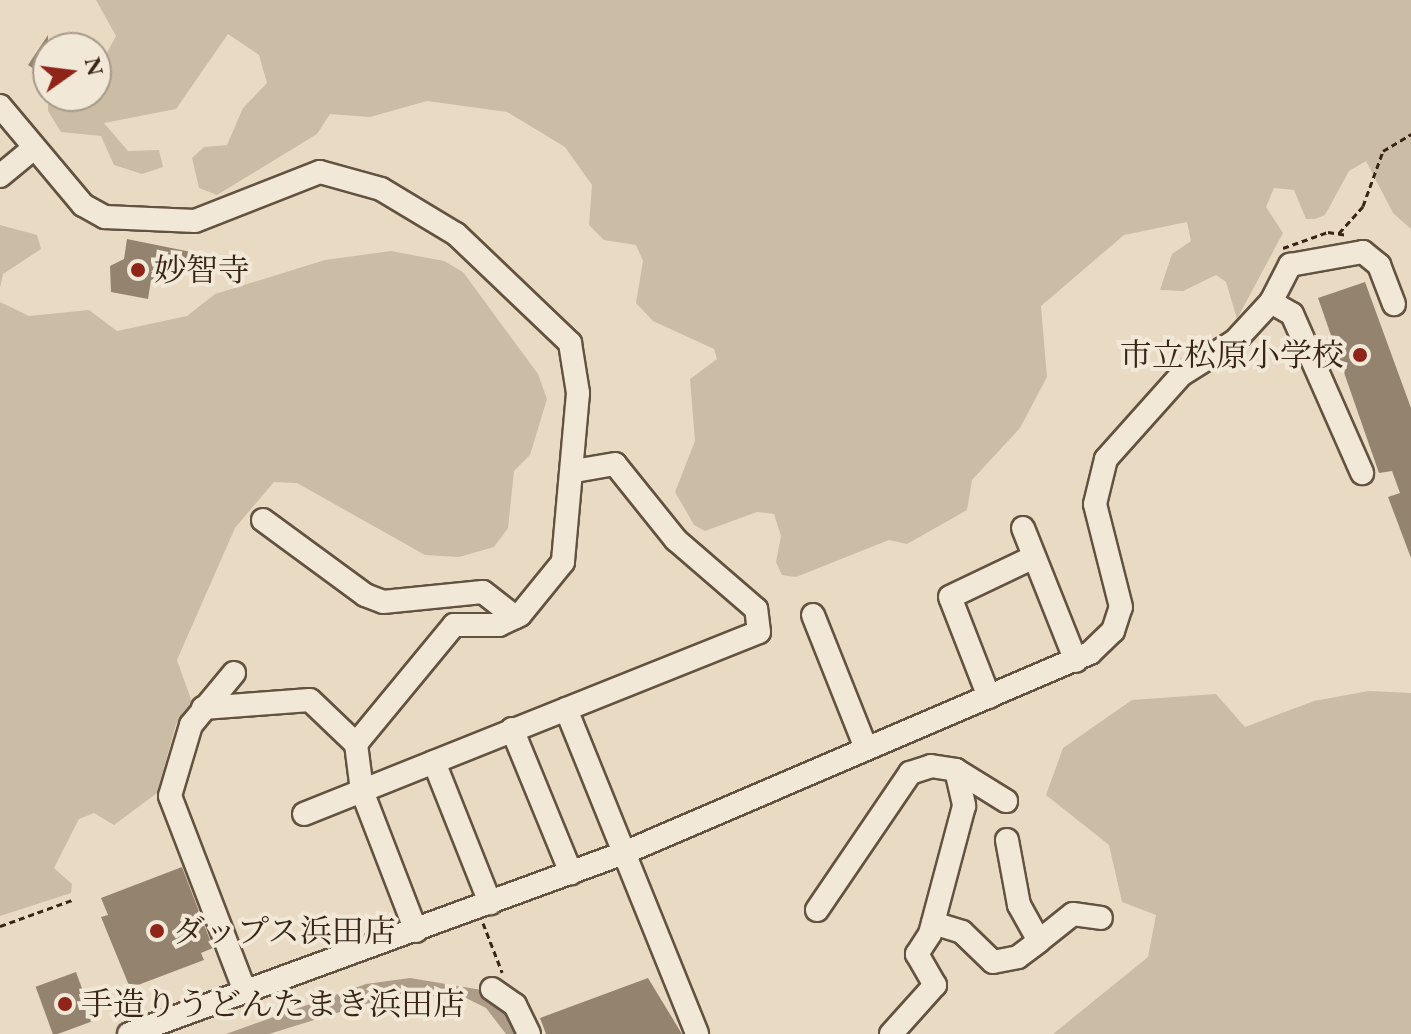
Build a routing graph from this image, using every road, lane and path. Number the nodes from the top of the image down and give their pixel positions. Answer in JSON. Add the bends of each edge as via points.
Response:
{"nodes":[{"id":1,"x":0,"y":106,"type":"edge"},
{"id":2,"x":1411,"y":134,"type":"edge"},
{"id":3,"x":34,"y":148,"type":"junction"},
{"id":4,"x":0,"y":176,"type":"edge"},
{"id":5,"x":1339,"y":233,"type":"dead end"},
{"id":6,"x":1271,"y":302,"type":"junction"},
{"id":7,"x":1394,"y":304,"type":"dead end"},
{"id":8,"x":574,"y":471,"type":"junction"},
{"id":9,"x":1362,"y":473,"type":"dead end"},
{"id":10,"x":263,"y":520,"type":"dead end"},
{"id":11,"x":1023,"y":528,"type":"dead end"},
{"id":12,"x":1034,"y":557,"type":"junction"},
{"id":13,"x":813,"y":615,"type":"dead end"},
{"id":14,"x":515,"y":617,"type":"junction"},
{"id":15,"x":1076,"y":661,"type":"junction"},
{"id":16,"x":234,"y":673,"type":"dead end"},
{"id":17,"x":989,"y":697,"type":"junction"},
{"id":18,"x":203,"y":708,"type":"junction"},
{"id":19,"x":566,"y":709,"type":"junction"},
{"id":20,"x":512,"y":729,"type":"junction"},
{"id":21,"x":356,"y":744,"type":"junction"},
{"id":22,"x":866,"y":748,"type":"junction"},
{"id":23,"x":434,"y":762,"type":"junction"},
{"id":24,"x":956,"y":770,"type":"junction"},
{"id":25,"x":362,"y":791,"type":"junction"},
{"id":26,"x":1006,"y":801,"type":"dead end"},
{"id":27,"x":304,"y":814,"type":"dead end"},
{"id":28,"x":1007,"y":840,"type":"dead end"},
{"id":29,"x":624,"y":853,"type":"junction"},
{"id":30,"x":571,"y":873,"type":"junction"},
{"id":31,"x":72,"y":900,"type":"dead end"},
{"id":32,"x":484,"y":906,"type":"junction"},
{"id":33,"x":817,"y":910,"type":"dead end"},
{"id":34,"x":1101,"y":918,"type":"dead end"},
{"id":35,"x":933,"y":923,"type":"junction"},
{"id":36,"x":0,"y":926,"type":"edge"},
{"id":37,"x":416,"y":931,"type":"junction"},
{"id":38,"x":1039,"y":941,"type":"junction"},
{"id":39,"x":498,"y":983,"type":"joint"},
{"id":40,"x":245,"y":991,"type":"junction"},
{"id":41,"x":129,"y":1034,"type":"edge"},
{"id":42,"x":529,"y":1034,"type":"edge"},
{"id":43,"x":697,"y":1034,"type":"edge"},
{"id":44,"x":891,"y":1034,"type":"edge"}],
"edges":[{"from":1,"to":3,"type":"street"},
{"from":2,"to":5,"type":"path","via":[[1383,151],[1363,206]]},
{"from":3,"to":4,"type":"street"},
{"from":3,"to":8,"type":"street","via":[[83,205],[105,217],[195,221],[320,172],[402,200],[480,254],[570,343],[578,393]]},
{"from":6,"to":7,"type":"street","via":[[1290,265],[1363,252],[1379,265]]},
{"from":6,"to":9,"type":"street","via":[[1292,314]]},
{"from":6,"to":15,"type":"street","via":[[1245,332],[1181,375],[1106,459],[1095,504],[1118,584],[1119,620],[1100,646]]},
{"from":8,"to":14,"type":"street","via":[[563,562]]},
{"from":8,"to":19,"type":"street","via":[[615,464],[676,540],[756,609],[762,622],[759,632]]},
{"from":10,"to":14,"type":"street","via":[[365,595],[383,602],[483,592]]},
{"from":11,"to":12,"type":"street"},
{"from":12,"to":15,"type":"street"},
{"from":12,"to":17,"type":"street","via":[[950,597]]},
{"from":13,"to":22,"type":"street"},
{"from":14,"to":21,"type":"street","via":[[499,625],[454,625]]},
{"from":15,"to":17,"type":"street"},
{"from":16,"to":18,"type":"street"},
{"from":17,"to":22,"type":"street"},
{"from":18,"to":21,"type":"street","via":[[310,700]]},
{"from":18,"to":40,"type":"street","via":[[187,735],[171,801]]},
{"from":19,"to":20,"type":"street"},
{"from":19,"to":29,"type":"street"},
{"from":20,"to":23,"type":"street"},
{"from":20,"to":30,"type":"street"},
{"from":21,"to":25,"type":"street"},
{"from":22,"to":29,"type":"street"},
{"from":23,"to":25,"type":"street"},
{"from":23,"to":32,"type":"street"},
{"from":24,"to":26,"type":"street"},
{"from":24,"to":33,"type":"street","via":[[910,773]]},
{"from":24,"to":35,"type":"street","via":[[964,806]]},
{"from":25,"to":27,"type":"street"},
{"from":25,"to":37,"type":"street"},
{"from":28,"to":38,"type":"street","via":[[1019,905]]},
{"from":29,"to":30,"type":"street"},
{"from":29,"to":43,"type":"street"},
{"from":30,"to":32,"type":"street"},
{"from":31,"to":36,"type":"path"},
{"from":32,"to":37,"type":"street"},
{"from":32,"to":39,"type":"path"},
{"from":34,"to":38,"type":"street","via":[[1073,914]]},
{"from":35,"to":38,"type":"street","via":[[962,932],[993,962],[1018,957]]},
{"from":35,"to":44,"type":"street","via":[[917,954],[933,975],[933,991]]},
{"from":37,"to":40,"type":"street"},
{"from":39,"to":42,"type":"street"},
{"from":40,"to":41,"type":"street"}]}
